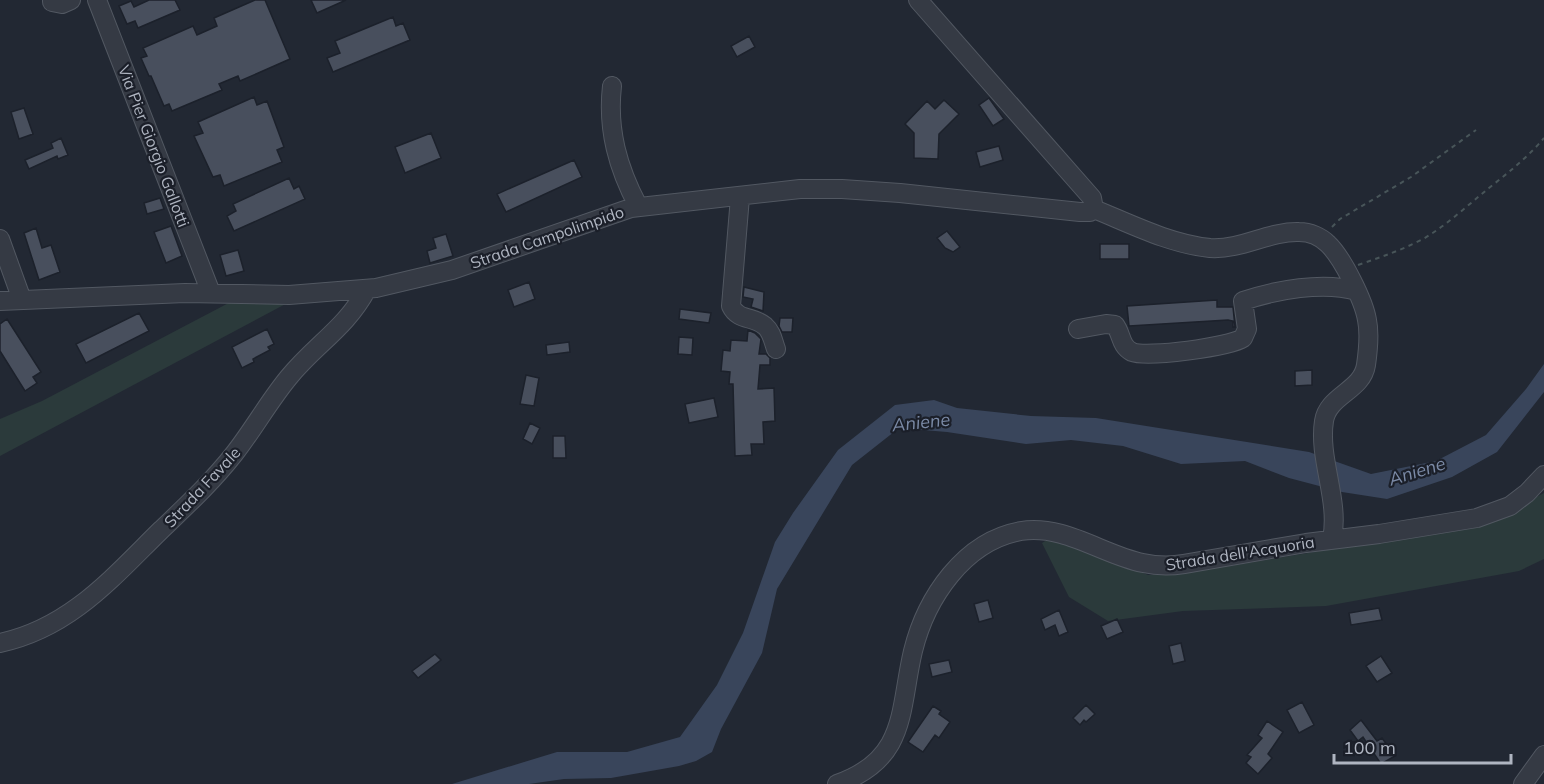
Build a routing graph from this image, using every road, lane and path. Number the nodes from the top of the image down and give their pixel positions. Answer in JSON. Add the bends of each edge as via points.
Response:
{"nodes":[{"id":1,"x":52,"y":0,"type":"edge"},
{"id":2,"x":71,"y":0,"type":"edge"},
{"id":3,"x":97,"y":0,"type":"edge"},
{"id":4,"x":918,"y":0,"type":"edge"},
{"id":5,"x":612,"y":86,"type":"dead end"},
{"id":6,"x":1476,"y":130,"type":"dead end"},
{"id":7,"x":1544,"y":138,"type":"edge"},
{"id":8,"x":740,"y":197,"type":"junction"},
{"id":9,"x":638,"y":206,"type":"junction"},
{"id":10,"x":1094,"y":209,"type":"junction"},
{"id":11,"x":0,"y":239,"type":"edge"},
{"id":12,"x":1324,"y":240,"type":"junction"},
{"id":13,"x":1345,"y":269,"type":"junction"},
{"id":14,"x":367,"y":289,"type":"junction"},
{"id":15,"x":1357,"y":291,"type":"junction"},
{"id":16,"x":211,"y":293,"type":"junction"},
{"id":17,"x":22,"y":300,"type":"junction"},
{"id":18,"x":0,"y":301,"type":"edge"},
{"id":19,"x":1078,"y":328,"type":"dead end"},
{"id":20,"x":776,"y":349,"type":"dead end"},
{"id":21,"x":1544,"y":475,"type":"edge"},
{"id":22,"x":1332,"y":539,"type":"junction"},
{"id":23,"x":0,"y":643,"type":"edge"},
{"id":24,"x":1544,"y":755,"type":"edge"},
{"id":25,"x":837,"y":784,"type":"edge"},
{"id":26,"x":1522,"y":784,"type":"edge"}],
"edges":[{"from":1,"to":2,"type":"street","via":[[62,4]]},
{"from":3,"to":16,"type":"street","name":"Via Pier Giorgio Gallotti"},
{"from":4,"to":10,"type":"street","via":[[1092,198]]},
{"from":5,"to":9,"type":"street","via":[[610,117],[614,142]]},
{"from":6,"to":12,"type":"path","via":[[1411,177],[1337,221]]},
{"from":7,"to":13,"type":"path","via":[[1513,169],[1425,238]]},
{"from":8,"to":9,"type":"street","name":"Strada Campolimpido"},
{"from":8,"to":10,"type":"street","name":"Strada Campolimpido","via":[[835,189],[1080,212]]},
{"from":8,"to":20,"type":"street","via":[[731,306],[737,315],[765,326]]},
{"from":9,"to":14,"type":"street","name":"Strada Campolimpido","via":[[452,270]]},
{"from":10,"to":12,"type":"street","via":[[1162,237],[1208,248],[1238,246],[1288,232]]},
{"from":11,"to":17,"type":"street"},
{"from":12,"to":13,"type":"street"},
{"from":13,"to":15,"type":"street"},
{"from":14,"to":16,"type":"street","name":"Strada Campolimpido","via":[[290,295]]},
{"from":14,"to":23,"type":"street","name":"Strada Favale","via":[[345,322],[286,381],[220,471],[118,573],[61,620]]},
{"from":15,"to":19,"type":"street","via":[[1332,287],[1285,290],[1243,301],[1247,329],[1243,338],[1194,350],[1140,354],[1124,346],[1115,325]]},
{"from":15,"to":22,"type":"street","via":[[1368,326],[1365,369],[1357,384],[1326,412],[1323,431],[1333,504]]},
{"from":16,"to":17,"type":"street","name":"Strada Campolimpido"},
{"from":17,"to":18,"type":"street","name":"Strada Campolimpido"},
{"from":21,"to":22,"type":"street","name":"Strada dell'Acquoria","via":[[1515,502],[1483,517]]},
{"from":22,"to":25,"type":"street","name":"Strada dell'Acquoria","via":[[1165,566],[1132,561],[1090,543],[1041,531],[1022,531],[990,541],[959,564],[925,616],[912,654],[902,719],[886,751],[869,768]]},
{"from":24,"to":26,"type":"street"}]}
